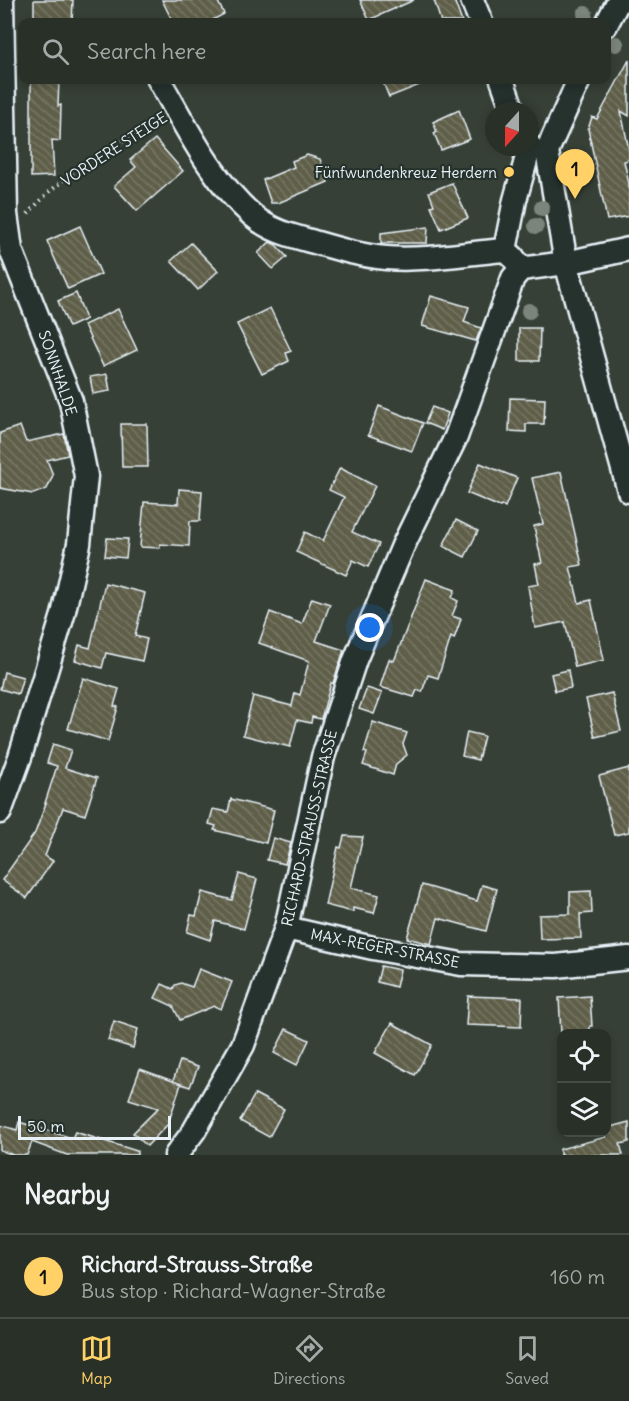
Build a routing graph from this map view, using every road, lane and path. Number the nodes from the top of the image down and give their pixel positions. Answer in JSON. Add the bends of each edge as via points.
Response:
{"nodes":[{"id":1,"x":2,"y":0,"type":"edge"},
{"id":2,"x":472,"y":0,"type":"edge"},
{"id":3,"x":619,"y":0,"type":"edge"},
{"id":4,"x":479,"y":18,"type":"edge"},
{"id":5,"x":610,"y":18,"type":"edge"},
{"id":6,"x":161,"y":84,"type":"edge"},
{"id":7,"x":503,"y":84,"type":"edge"},
{"id":8,"x":576,"y":84,"type":"edge"},
{"id":9,"x":510,"y":102,"type":"edge"},
{"id":10,"x":176,"y":110,"type":"junction"},
{"id":11,"x":539,"y":143,"type":"edge"},
{"id":12,"x":533,"y":156,"type":"edge"},
{"id":13,"x":538,"y":156,"type":"edge"},
{"id":14,"x":27,"y":215,"type":"dead end"},
{"id":15,"x":629,"y":249,"type":"edge"},
{"id":16,"x":505,"y":250,"type":"junction"},
{"id":17,"x":6,"y":256,"type":"edge"},
{"id":18,"x":566,"y":263,"type":"junction"},
{"id":19,"x":521,"y":269,"type":"junction"},
{"id":20,"x":629,"y":491,"type":"edge"},
{"id":21,"x":0,"y":812,"type":"edge"},
{"id":22,"x":286,"y":928,"type":"junction"},
{"id":23,"x":629,"y":958,"type":"edge"},
{"id":24,"x":176,"y":1155,"type":"edge"}],
"edges":[{"from":1,"to":17,"type":"street","name":"SONNHALDE"},
{"from":2,"to":4,"type":"street"},
{"from":3,"to":5,"type":"street"},
{"from":6,"to":10,"type":"street","name":"VORDERE STEIGE"},
{"from":7,"to":9,"type":"street"},
{"from":8,"to":11,"type":"street"},
{"from":10,"to":14,"type":"path","name":"VORDERE STEIGE","via":[[76,170]]},
{"from":10,"to":16,"type":"street","name":"VORDERE STEIGE","via":[[227,188],[252,216],[278,232],[385,258]]},
{"from":12,"to":16,"type":"street","via":[[515,200]]},
{"from":13,"to":18,"type":"street"},
{"from":15,"to":18,"type":"street"},
{"from":16,"to":19,"type":"street"},
{"from":17,"to":21,"type":"street","name":"SONNHALDE","via":[[71,401],[86,476],[79,544],[63,615]]},
{"from":18,"to":19,"type":"street"},
{"from":18,"to":20,"type":"street"},
{"from":19,"to":22,"type":"street","name":"RICHARD-STRAUSS-STRASSE","via":[[513,278],[456,437],[403,546],[355,660],[323,757]]},
{"from":22,"to":23,"type":"street","name":"MAX-REGER-STRASSE","via":[[461,964],[556,966]]},
{"from":22,"to":24,"type":"street","name":"RICHARD-STRAUSS-STRASSE","via":[[243,1045]]}]}
